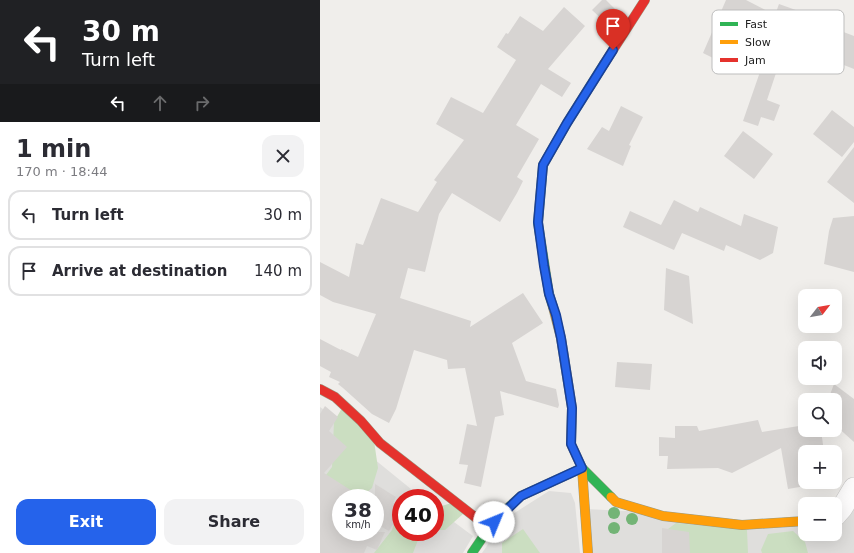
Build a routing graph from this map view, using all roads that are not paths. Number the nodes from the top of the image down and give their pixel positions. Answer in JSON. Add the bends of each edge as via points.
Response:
{"nodes":[{"id":1,"x":646,"y":0,"type":"edge"},
{"id":2,"x":320,"y":389,"type":"edge"},
{"id":3,"x":582,"y":468,"type":"junction"},
{"id":4,"x":854,"y":488,"type":"edge"},
{"id":5,"x":842,"y":508,"type":"edge"},
{"id":6,"x":798,"y":521,"type":"edge"},
{"id":7,"x":489,"y":528,"type":"junction"},
{"id":8,"x":472,"y":553,"type":"edge"},
{"id":9,"x":588,"y":553,"type":"edge"}],
"edges":[{"from":1,"to":3,"type":"street","via":[[543,165],[538,222],[549,294],[561,338],[572,408],[571,444]]},
{"from":2,"to":7,"type":"street","via":[[335,397],[380,443]]},
{"from":3,"to":6,"type":"street","via":[[616,502],[663,516],[742,525]]},
{"from":3,"to":7,"type":"street","via":[[521,496]]},
{"from":3,"to":9,"type":"street"},
{"from":4,"to":5,"type":"street"},
{"from":7,"to":8,"type":"street"}]}
